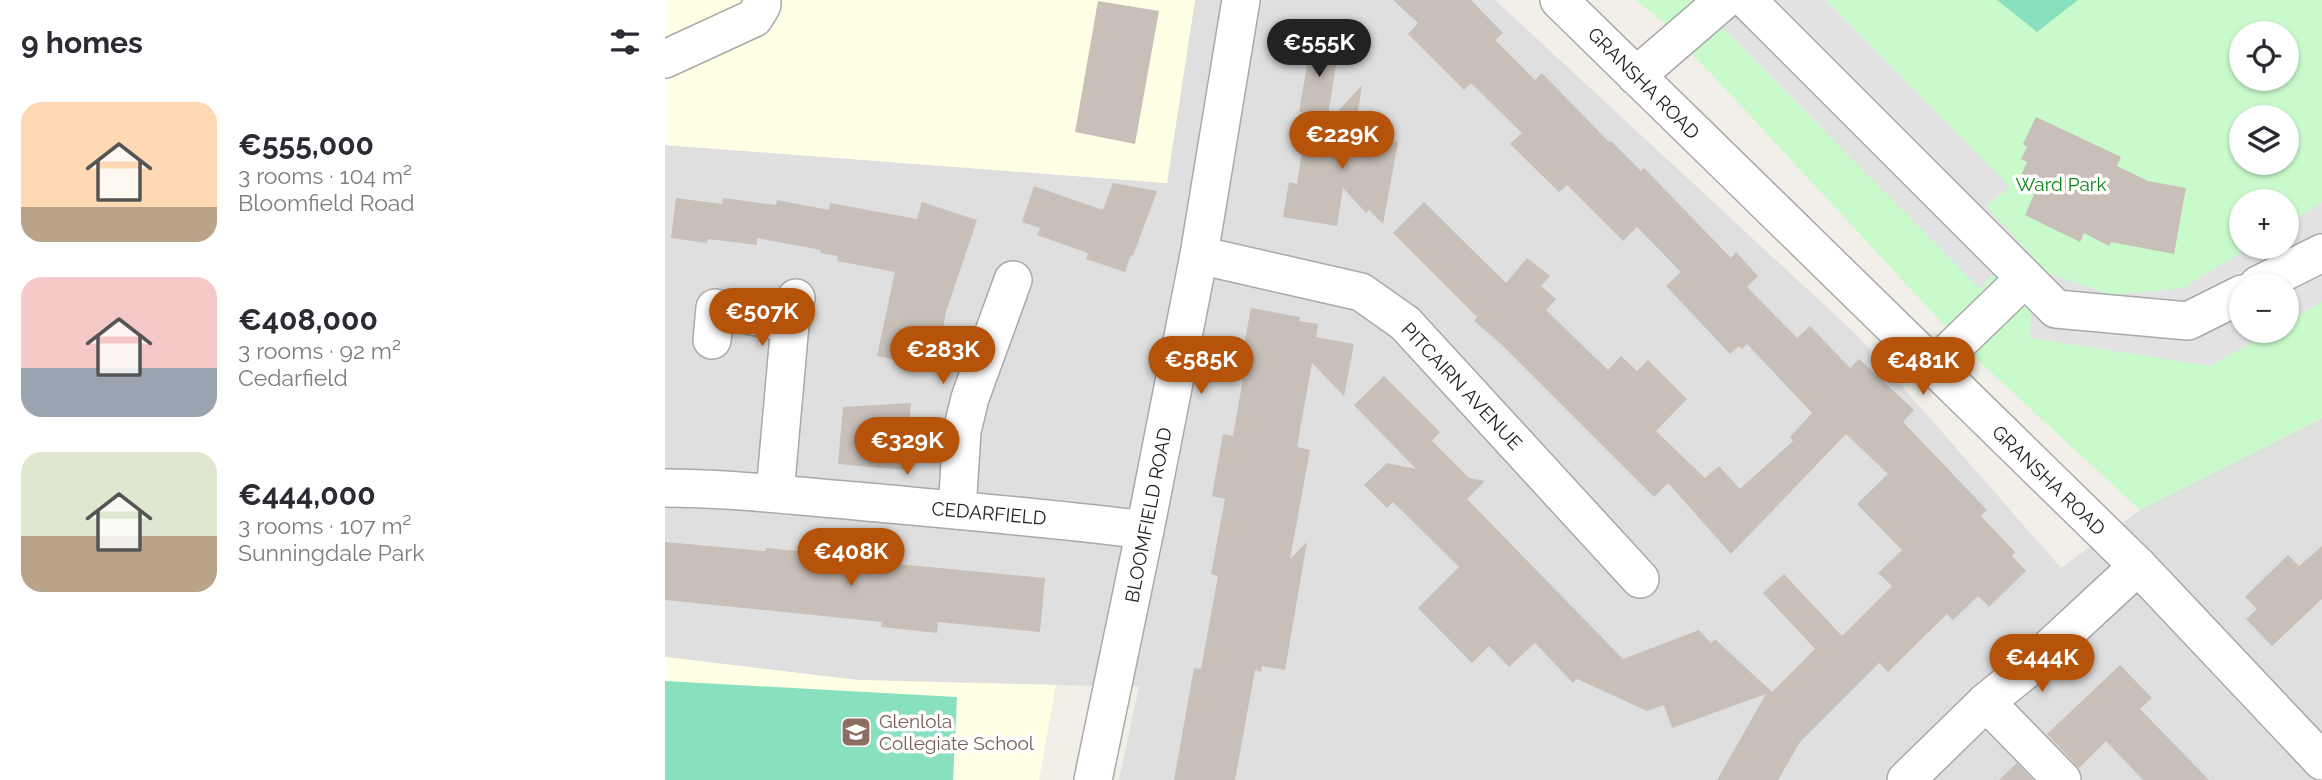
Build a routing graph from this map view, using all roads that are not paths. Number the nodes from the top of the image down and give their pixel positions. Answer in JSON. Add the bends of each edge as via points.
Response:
{"nodes":[{"id":1,"x":762,"y":0,"type":"edge"},
{"id":2,"x":1241,"y":0,"type":"edge"},
{"id":3,"x":1559,"y":0,"type":"edge"},
{"id":4,"x":1724,"y":0,"type":"edge"},
{"id":5,"x":1747,"y":0,"type":"edge"},
{"id":6,"x":665,"y":60,"type":"edge"},
{"id":7,"x":1636,"y":76,"type":"junction"},
{"id":8,"x":2322,"y":253,"type":"edge"},
{"id":9,"x":1199,"y":255,"type":"junction"},
{"id":10,"x":2282,"y":273,"type":"edge"},
{"id":11,"x":2025,"y":278,"type":"junction"},
{"id":12,"x":1013,"y":279,"type":"dead end"},
{"id":13,"x":2229,"y":300,"type":"edge"},
{"id":14,"x":712,"y":340,"type":"dead end"},
{"id":15,"x":1933,"y":367,"type":"junction"},
{"id":16,"x":665,"y":488,"type":"edge"},
{"id":17,"x":775,"y":493,"type":"junction"},
{"id":18,"x":957,"y":510,"type":"junction"},
{"id":19,"x":1145,"y":530,"type":"junction"},
{"id":20,"x":2138,"y":566,"type":"junction"},
{"id":21,"x":1640,"y":579,"type":"dead end"},
{"id":22,"x":1986,"y":702,"type":"junction"},
{"id":23,"x":2322,"y":761,"type":"edge"},
{"id":24,"x":1093,"y":780,"type":"edge"},
{"id":25,"x":1906,"y":780,"type":"edge"},
{"id":26,"x":2062,"y":780,"type":"edge"}],
"edges":[{"from":1,"to":6,"type":"street","via":[[754,18]]},
{"from":2,"to":9,"type":"street","name":"BLOOMFIELD ROAD"},
{"from":3,"to":7,"type":"street","name":"GRANSHA ROAD"},
{"from":4,"to":7,"type":"street"},
{"from":5,"to":11,"type":"street"},
{"from":7,"to":15,"type":"street","name":"GRANSHA ROAD"},
{"from":8,"to":10,"type":"street"},
{"from":9,"to":19,"type":"street","name":"BLOOMFIELD ROAD"},
{"from":9,"to":21,"type":"street","name":"PITCAIRN AVENUE","via":[[1361,292],[1405,323]]},
{"from":11,"to":13,"type":"street","via":[[2056,309],[2188,321]]},
{"from":11,"to":15,"type":"street"},
{"from":12,"to":18,"type":"street","via":[[967,409]]},
{"from":14,"to":17,"type":"street","via":[[715,308],[793,311]]},
{"from":15,"to":20,"type":"street","name":"GRANSHA ROAD"},
{"from":16,"to":17,"type":"street","name":"CEDARFIELD"},
{"from":17,"to":18,"type":"street","name":"CEDARFIELD"},
{"from":18,"to":19,"type":"street","name":"CEDARFIELD"},
{"from":19,"to":24,"type":"street","name":"BLOOMFIELD ROAD"},
{"from":20,"to":22,"type":"street"},
{"from":20,"to":23,"type":"street","name":"GRANSHA ROAD"},
{"from":22,"to":25,"type":"street"},
{"from":22,"to":26,"type":"street"}]}
